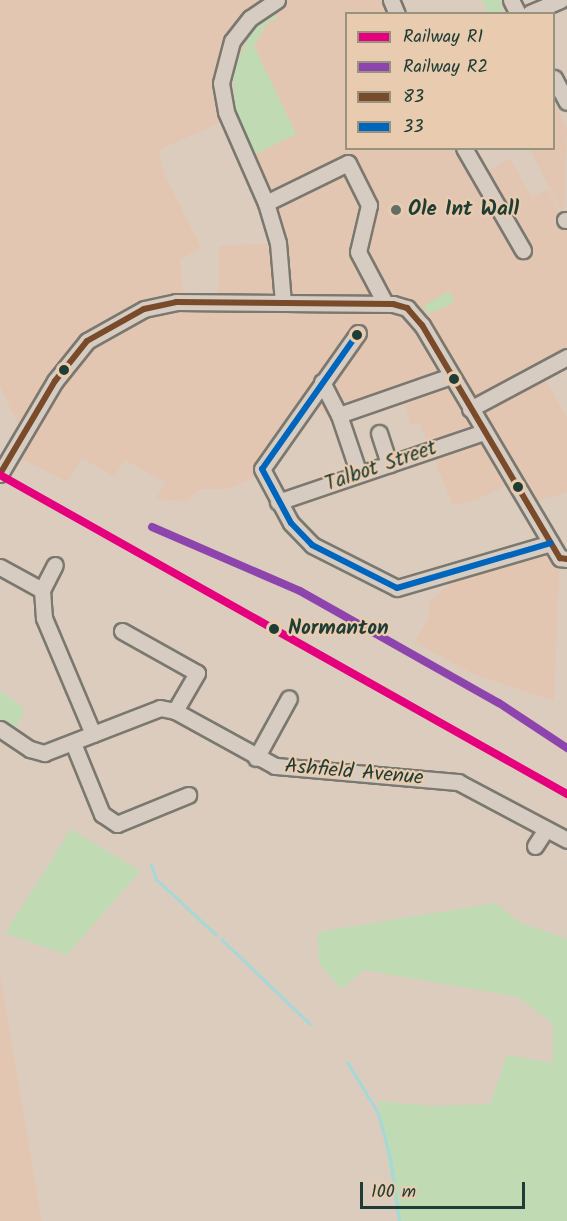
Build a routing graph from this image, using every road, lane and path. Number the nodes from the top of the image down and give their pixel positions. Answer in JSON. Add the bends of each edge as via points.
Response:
{"nodes":[{"id":1,"x":277,"y":0,"type":"edge"},
{"id":2,"x":560,"y":0,"type":"edge"},
{"id":3,"x":532,"y":12,"type":"edge"},
{"id":4,"x":555,"y":80,"type":"edge"},
{"id":5,"x":567,"y":102,"type":"edge"},
{"id":6,"x":465,"y":150,"type":"edge"},
{"id":7,"x":266,"y":203,"type":"junction"},
{"id":8,"x":523,"y":250,"type":"dead end"},
{"id":9,"x":283,"y":302,"type":"junction"},
{"id":10,"x":393,"y":304,"type":"junction"},
{"id":11,"x":358,"y":333,"type":"dead end"},
{"id":12,"x":567,"y":357,"type":"edge"},
{"id":13,"x":451,"y":376,"type":"junction"},
{"id":14,"x":322,"y":382,"type":"junction"},
{"id":15,"x":470,"y":409,"type":"junction"},
{"id":16,"x":339,"y":415,"type":"junction"},
{"id":17,"x":484,"y":432,"type":"junction"},
{"id":18,"x":379,"y":433,"type":"dead end"},
{"id":19,"x":389,"y":464,"type":"junction"},
{"id":20,"x":0,"y":474,"type":"edge"},
{"id":21,"x":359,"y":474,"type":"junction"},
{"id":22,"x":278,"y":502,"type":"junction"},
{"id":23,"x":551,"y":543,"type":"junction"},
{"id":24,"x":564,"y":558,"type":"edge"},
{"id":25,"x":55,"y":565,"type":"dead end"},
{"id":26,"x":0,"y":567,"type":"edge"},
{"id":27,"x":42,"y":590,"type":"junction"},
{"id":28,"x":122,"y":632,"type":"dead end"},
{"id":29,"x":289,"y":698,"type":"dead end"},
{"id":30,"x":175,"y":711,"type":"junction"},
{"id":31,"x":0,"y":729,"type":"edge"},
{"id":32,"x":93,"y":734,"type":"junction"},
{"id":33,"x":73,"y":743,"type":"junction"},
{"id":34,"x":255,"y":758,"type":"junction"},
{"id":35,"x":188,"y":795,"type":"dead end"},
{"id":36,"x":546,"y":829,"type":"junction"},
{"id":37,"x":567,"y":840,"type":"edge"},
{"id":38,"x":535,"y":846,"type":"dead end"}],
"edges":[{"from":1,"to":7,"type":"street","via":[[244,26],[232,41],[222,69],[226,112]]},
{"from":2,"to":3,"type":"street"},
{"from":4,"to":5,"type":"street"},
{"from":6,"to":8,"type":"street"},
{"from":7,"to":9,"type":"street","via":[[278,243]]},
{"from":7,"to":10,"type":"street","via":[[348,163],[369,205],[358,252]]},
{"from":9,"to":10,"type":"street"},
{"from":9,"to":20,"type":"street","via":[[176,302],[144,309],[118,322],[87,341],[65,366]]},
{"from":10,"to":13,"type":"street","via":[[413,313]]},
{"from":11,"to":14,"type":"street"},
{"from":12,"to":15,"type":"street"},
{"from":13,"to":15,"type":"street"},
{"from":13,"to":16,"type":"street"},
{"from":14,"to":16,"type":"street"},
{"from":14,"to":22,"type":"street","via":[[262,470]]},
{"from":15,"to":17,"type":"street"},
{"from":16,"to":21,"type":"street"},
{"from":17,"to":19,"type":"street","name":"Talbot Street"},
{"from":17,"to":23,"type":"street"},
{"from":18,"to":19,"type":"street"},
{"from":19,"to":21,"type":"street","name":"Talbot Street"},
{"from":21,"to":22,"type":"street","name":"Talbot Street"},
{"from":22,"to":23,"type":"street","via":[[312,545],[391,587],[418,591]]},
{"from":23,"to":24,"type":"street"},
{"from":25,"to":27,"type":"street"},
{"from":26,"to":27,"type":"street"},
{"from":27,"to":32,"type":"street","via":[[44,618]]},
{"from":28,"to":30,"type":"street","via":[[197,673]]},
{"from":29,"to":34,"type":"street"},
{"from":30,"to":32,"type":"street","via":[[160,708]]},
{"from":30,"to":34,"type":"street","name":"Ashfield Avenue"},
{"from":31,"to":33,"type":"street","via":[[30,749],[44,753]]},
{"from":32,"to":33,"type":"street"},
{"from":33,"to":35,"type":"street","via":[[102,814],[117,824]]},
{"from":34,"to":36,"type":"street","name":"Ashfield Avenue","via":[[274,766],[458,782]]},
{"from":36,"to":37,"type":"street","name":"Ashfield Avenue"},
{"from":36,"to":38,"type":"street"}]}
